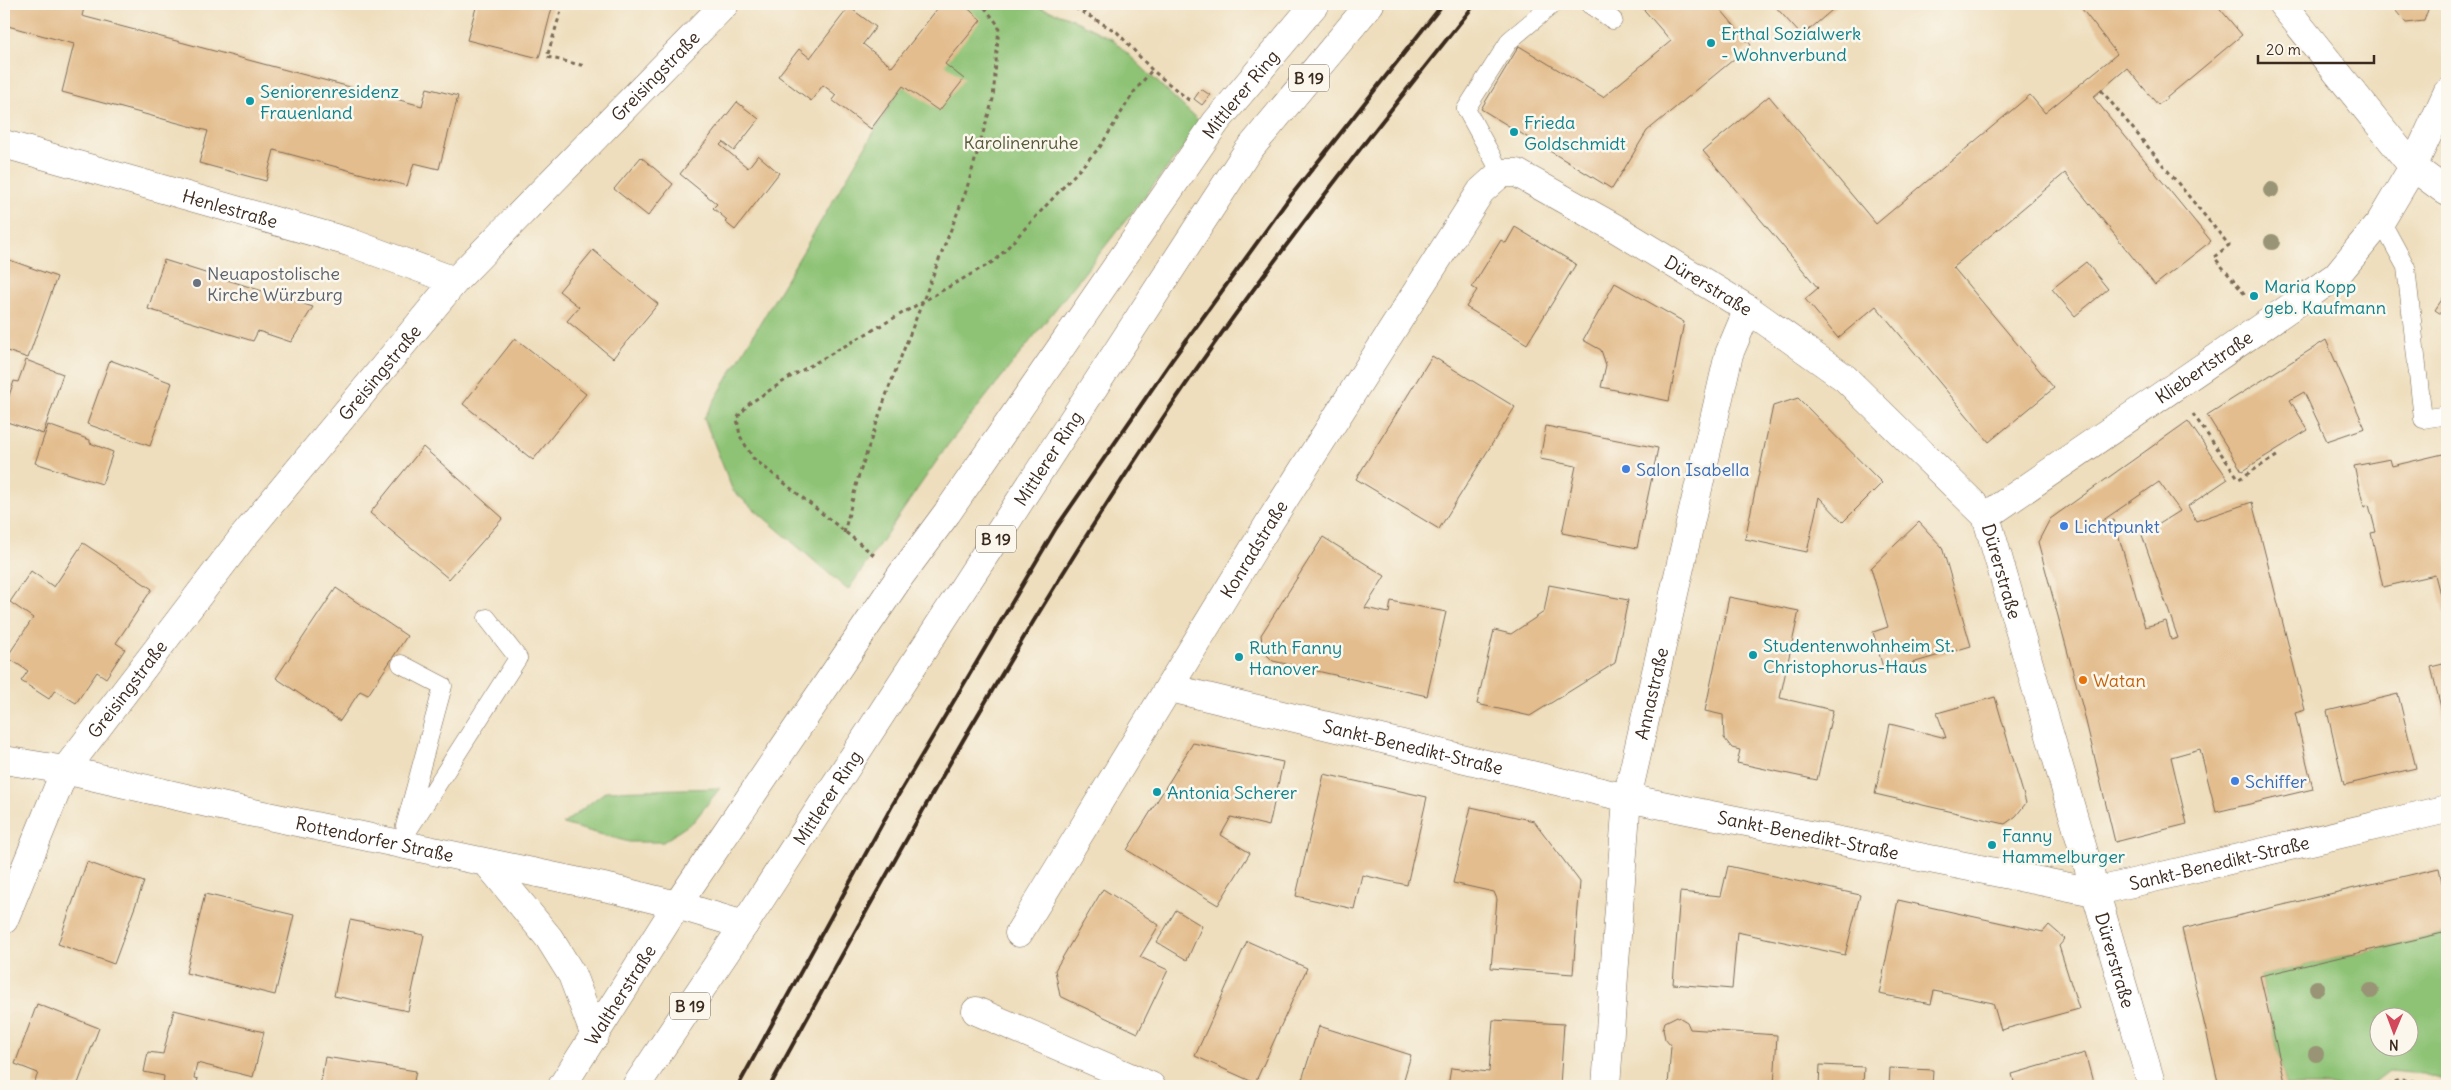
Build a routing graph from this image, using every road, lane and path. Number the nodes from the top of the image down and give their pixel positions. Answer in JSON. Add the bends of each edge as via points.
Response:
{"nodes":[{"id":1,"x":563,"y":4,"type":"edge"},
{"id":2,"x":725,"y":4,"type":"edge"},
{"id":3,"x":982,"y":4,"type":"edge"},
{"id":4,"x":1068,"y":4,"type":"edge"},
{"id":5,"x":1315,"y":4,"type":"edge"},
{"id":6,"x":1370,"y":4,"type":"edge"},
{"id":7,"x":1553,"y":4,"type":"edge"},
{"id":8,"x":1589,"y":4,"type":"edge"},
{"id":9,"x":2282,"y":4,"type":"edge"},
{"id":10,"x":1613,"y":20,"type":"dead end"},
{"id":11,"x":586,"y":66,"type":"dead end"},
{"id":12,"x":1152,"y":70,"type":"junction"},
{"id":13,"x":2101,"y":90,"type":"dead end"},
{"id":14,"x":2447,"y":93,"type":"edge"},
{"id":15,"x":1216,"y":122,"type":"junction"},
{"id":16,"x":4,"y":144,"type":"edge"},
{"id":17,"x":2413,"y":167,"type":"junction"},
{"id":18,"x":1501,"y":173,"type":"junction"},
{"id":19,"x":2447,"y":192,"type":"edge"},
{"id":20,"x":2381,"y":221,"type":"junction"},
{"id":21,"x":455,"y":281,"type":"junction"},
{"id":22,"x":922,"y":303,"type":"junction"},
{"id":23,"x":1748,"y":309,"type":"junction"},
{"id":24,"x":2266,"y":324,"type":"junction"},
{"id":25,"x":2174,"y":388,"type":"junction"},
{"id":26,"x":2447,"y":415,"type":"edge"},
{"id":27,"x":2280,"y":454,"type":"dead end"},
{"id":28,"x":1986,"y":516,"type":"junction"},
{"id":29,"x":487,"y":618,"type":"dead end"},
{"id":30,"x":401,"y":664,"type":"dead end"},
{"id":31,"x":1170,"y":688,"type":"junction"},
{"id":32,"x":4,"y":760,"type":"edge"},
{"id":33,"x":65,"y":770,"type":"junction"},
{"id":34,"x":1627,"y":798,"type":"junction"},
{"id":35,"x":2447,"y":809,"type":"edge"},
{"id":36,"x":400,"y":843,"type":"junction"},
{"id":37,"x":488,"y":864,"type":"junction"},
{"id":38,"x":2094,"y":892,"type":"junction"},
{"id":39,"x":677,"y":905,"type":"junction"},
{"id":40,"x":4,"y":920,"type":"edge"},
{"id":41,"x":744,"y":925,"type":"junction"},
{"id":42,"x":1018,"y":933,"type":"dead end"},
{"id":43,"x":976,"y":1011,"type":"dead end"},
{"id":44,"x":594,"y":1036,"type":"junction"},
{"id":45,"x":562,"y":1086,"type":"edge"},
{"id":46,"x":636,"y":1086,"type":"edge"},
{"id":47,"x":1152,"y":1086,"type":"edge"},
{"id":48,"x":1606,"y":1086,"type":"edge"},
{"id":49,"x":2152,"y":1086,"type":"edge"},
{"id":50,"x":2388,"y":1086,"type":"edge"},
{"id":51,"x":2429,"y":1086,"type":"edge"}],
"edges":[{"from":1,"to":11,"type":"path","via":[[547,57]]},
{"from":2,"to":21,"type":"street","name":"Greisingstraße"},
{"from":3,"to":22,"type":"path","via":[[999,26],[993,99],[966,191]]},
{"from":4,"to":12,"type":"path","via":[[1117,32]]},
{"from":5,"to":15,"type":"street","name":"Mittlerer Ring","number":"B 19"},
{"from":6,"to":41,"type":"street","name":"Mittlerer Ring","number":"B 19","via":[[1247,152]]},
{"from":7,"to":18,"type":"lane","via":[[1510,40],[1466,109]]},
{"from":8,"to":10,"type":"lane"},
{"from":9,"to":17,"type":"street"},
{"from":12,"to":15,"type":"path"},
{"from":12,"to":22,"type":"path","via":[[1134,92],[1100,147],[996,260]]},
{"from":13,"to":24,"type":"path","via":[[2229,245],[2214,257]]},
{"from":14,"to":17,"type":"street","name":"Kliebertstraße"},
{"from":15,"to":39,"type":"street","name":"Mittlerer Ring","number":"B 19","via":[[901,575]]},
{"from":16,"to":21,"type":"street","name":"Henlestraße","via":[[349,242]]},
{"from":17,"to":19,"type":"street"},
{"from":17,"to":20,"type":"street","name":"Kliebertstraße"},
{"from":18,"to":23,"type":"street","name":"Dürerstraße","via":[[1516,173],[1615,228]]},
{"from":18,"to":31,"type":"street","name":"Konradstraße","via":[[1481,191],[1272,520]]},
{"from":20,"to":24,"type":"street","name":"Kliebertstraße","via":[[2336,276]]},
{"from":20,"to":26,"type":"lane","via":[[2406,267],[2423,419]]},
{"from":21,"to":33,"type":"street","name":"Greisingstraße","via":[[243,537]]},
{"from":22,"to":22,"type":"path","via":[[792,376],[750,403],[737,418],[740,436],[754,458],[844,533],[858,478]]},
{"from":23,"to":28,"type":"street","name":"Dürerstraße","via":[[1845,378]]},
{"from":23,"to":34,"type":"street","name":"Annastraße","via":[[1729,354]]},
{"from":24,"to":25,"type":"street","name":"Kliebertstraße"},
{"from":25,"to":27,"type":"path","via":[[2239,479]]},
{"from":25,"to":28,"type":"street","name":"Kliebertstraße"},
{"from":28,"to":38,"type":"street","name":"Dürerstraße"},
{"from":29,"to":36,"type":"lane","via":[[518,658]]},
{"from":30,"to":36,"type":"lane","via":[[443,686]]},
{"from":31,"to":34,"type":"street","name":"Sankt-Benedikt-Straße"},
{"from":31,"to":42,"type":"street","name":"Konradstraße"},
{"from":32,"to":33,"type":"street","name":"Rottendorfer Straße"},
{"from":33,"to":36,"type":"street","name":"Rottendorfer Straße"},
{"from":33,"to":40,"type":"street","name":"Greisingstraße"},
{"from":34,"to":38,"type":"street","name":"Sankt-Benedikt-Straße"},
{"from":34,"to":48,"type":"street","name":"Annastraße"},
{"from":35,"to":38,"type":"street","name":"Sankt-Benedikt-Straße"},
{"from":36,"to":37,"type":"street","name":"Rottendorfer Straße"},
{"from":37,"to":39,"type":"street","name":"Rottendorfer Straße"},
{"from":37,"to":44,"type":"street","via":[[549,938],[572,975]]},
{"from":38,"to":49,"type":"street","name":"Dürerstraße"},
{"from":39,"to":41,"type":"street","name":"Rottendorfer Straße"},
{"from":39,"to":44,"type":"street","name":"Waltherstraße","number":"B 19"},
{"from":41,"to":46,"type":"street","number":"B 19"},
{"from":43,"to":47,"type":"street"},
{"from":44,"to":45,"type":"street","name":"Waltherstraße","number":"B 19"},
{"from":50,"to":51,"type":"path","via":[[2395,1080]]}]}
